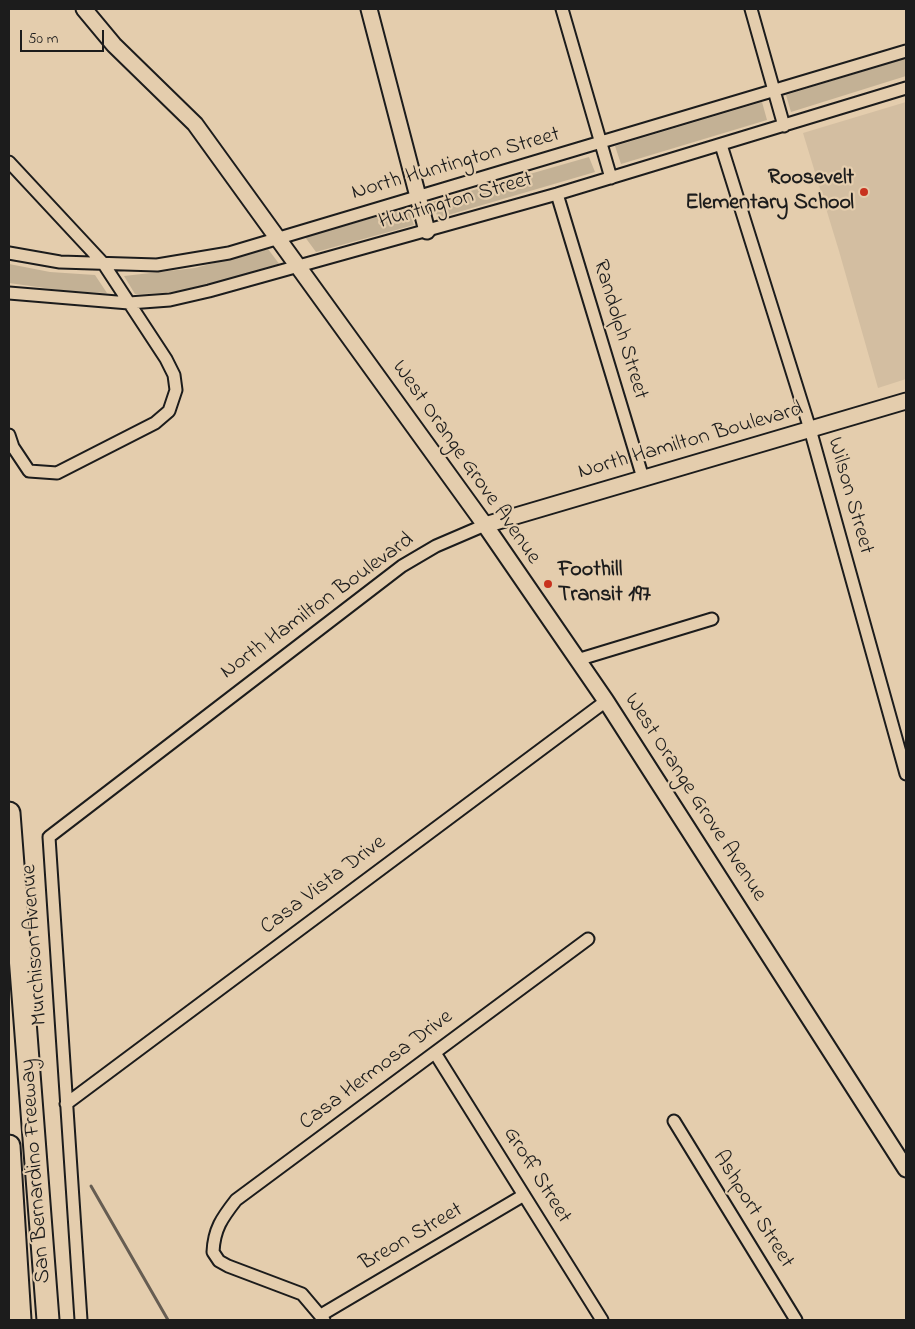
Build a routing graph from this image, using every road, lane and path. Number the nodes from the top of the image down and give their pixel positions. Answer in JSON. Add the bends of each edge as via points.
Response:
{"nodes":[{"id":1,"x":84,"y":9,"type":"edge"},
{"id":2,"x":369,"y":9,"type":"edge"},
{"id":3,"x":562,"y":9,"type":"edge"},
{"id":4,"x":751,"y":9,"type":"edge"},
{"id":5,"x":906,"y":51,"type":"edge"},
{"id":6,"x":906,"y":88,"type":"edge"},
{"id":7,"x":774,"y":90,"type":"junction"},
{"id":8,"x":784,"y":126,"type":"junction"},
{"id":9,"x":600,"y":143,"type":"junction"},
{"id":10,"x":721,"y":145,"type":"junction"},
{"id":11,"x":9,"y":162,"type":"edge"},
{"id":12,"x":611,"y":178,"type":"junction"},
{"id":13,"x":557,"y":194,"type":"junction"},
{"id":14,"x":418,"y":196,"type":"junction"},
{"id":15,"x":427,"y":230,"type":"junction"},
{"id":16,"x":278,"y":238,"type":"junction"},
{"id":17,"x":9,"y":253,"type":"edge"},
{"id":18,"x":103,"y":263,"type":"junction"},
{"id":19,"x":298,"y":267,"type":"junction"},
{"id":20,"x":9,"y":293,"type":"edge"},
{"id":21,"x":129,"y":303,"type":"junction"},
{"id":22,"x":906,"y":401,"type":"edge"},
{"id":23,"x":810,"y":430,"type":"junction"},
{"id":24,"x":9,"y":434,"type":"edge"},
{"id":25,"x":643,"y":478,"type":"junction"},
{"id":26,"x":485,"y":526,"type":"junction"},
{"id":27,"x":712,"y":620,"type":"dead end"},
{"id":28,"x":577,"y":660,"type":"junction"},
{"id":29,"x":606,"y":701,"type":"junction"},
{"id":30,"x":906,"y":774,"type":"edge"},
{"id":31,"x":9,"y":813,"type":"edge"},
{"id":32,"x":49,"y":837,"type":"joint"},
{"id":33,"x":588,"y":939,"type":"dead end"},
{"id":34,"x":9,"y":940,"type":"edge"},
{"id":35,"x":435,"y":1053,"type":"junction"},
{"id":36,"x":66,"y":1104,"type":"junction"},
{"id":37,"x":674,"y":1121,"type":"dead end"},
{"id":38,"x":9,"y":1146,"type":"edge"},
{"id":39,"x":906,"y":1169,"type":"edge"},
{"id":40,"x":524,"y":1195,"type":"junction"},
{"id":41,"x":322,"y":1317,"type":"edge"},
{"id":42,"x":20,"y":1320,"type":"edge"},
{"id":43,"x":36,"y":1320,"type":"edge"},
{"id":44,"x":48,"y":1320,"type":"edge"},
{"id":45,"x":81,"y":1320,"type":"edge"},
{"id":46,"x":602,"y":1320,"type":"edge"},
{"id":47,"x":796,"y":1320,"type":"edge"}],
"edges":[{"from":1,"to":16,"type":"street","name":"West Orange Grove Avenue","via":[[114,44],[195,124]]},
{"from":2,"to":14,"type":"street"},
{"from":3,"to":9,"type":"street"},
{"from":4,"to":7,"type":"street"},
{"from":5,"to":7,"type":"street","name":"North Huntington Street"},
{"from":6,"to":8,"type":"street","name":"Huntington Street"},
{"from":7,"to":8,"type":"street"},
{"from":7,"to":9,"type":"street","name":"North Huntington Street"},
{"from":8,"to":10,"type":"street","name":"Huntington Street"},
{"from":9,"to":12,"type":"street"},
{"from":9,"to":14,"type":"street","name":"North Huntington Street"},
{"from":10,"to":12,"type":"street","name":"Huntington Street"},
{"from":10,"to":23,"type":"street","name":"Wilson Street"},
{"from":11,"to":18,"type":"street"},
{"from":12,"to":13,"type":"street","name":"Huntington Street"},
{"from":13,"to":15,"type":"street","name":"Huntington Street"},
{"from":13,"to":25,"type":"street","name":"Randolph Street"},
{"from":14,"to":15,"type":"street"},
{"from":14,"to":16,"type":"street","name":"North Huntington Street"},
{"from":15,"to":19,"type":"street","name":"Huntington Street"},
{"from":16,"to":18,"type":"street","name":"North Huntington Street","via":[[229,253],[157,265]]},
{"from":16,"to":19,"type":"street","name":"West Orange Grove Avenue"},
{"from":17,"to":18,"type":"street","name":"North Huntington Street","via":[[60,262]]},
{"from":18,"to":21,"type":"street"},
{"from":19,"to":21,"type":"street","name":"Huntington Street","via":[[170,300]]},
{"from":19,"to":26,"type":"street","name":"West Orange Grove Avenue"},
{"from":20,"to":21,"type":"street","name":"Huntington Street"},
{"from":21,"to":24,"type":"street","via":[[174,375],[176,390],[169,411],[154,423],[58,473],[29,471],[13,447]]},
{"from":22,"to":23,"type":"street","name":"North Hamilton Boulevard"},
{"from":23,"to":25,"type":"street","name":"North Hamilton Boulevard"},
{"from":23,"to":30,"type":"street","name":"Wilson Street"},
{"from":25,"to":26,"type":"street","name":"North Hamilton Boulevard"},
{"from":26,"to":28,"type":"street","name":"West Orange Grove Avenue"},
{"from":26,"to":32,"type":"street","name":"North Hamilton Boulevard","via":[[436,546],[402,566]]},
{"from":27,"to":28,"type":"street"},
{"from":28,"to":29,"type":"street","name":"West Orange Grove Avenue"},
{"from":29,"to":36,"type":"street","name":"Casa Vista Drive"},
{"from":29,"to":39,"type":"street","name":"West Orange Grove Avenue"},
{"from":31,"to":44,"type":"highway","name":"San Bernardino Freeway"},
{"from":32,"to":36,"type":"street","name":"Murchison Avenue"},
{"from":33,"to":35,"type":"street","name":"Casa Hermosa Drive"},
{"from":34,"to":43,"type":"highway"},
{"from":35,"to":40,"type":"street","name":"Groff Street"},
{"from":35,"to":41,"type":"street","name":"Casa Hermosa Drive","via":[[236,1200],[222,1218],[214,1237],[213,1252],[219,1260],[302,1294]]},
{"from":36,"to":45,"type":"street","name":"Murchison Avenue"},
{"from":37,"to":47,"type":"street","name":"Ashport Street"},
{"from":38,"to":42,"type":"highway"},
{"from":40,"to":41,"type":"street","name":"Breon Street"},
{"from":40,"to":46,"type":"street","name":"Groff Street"}]}
